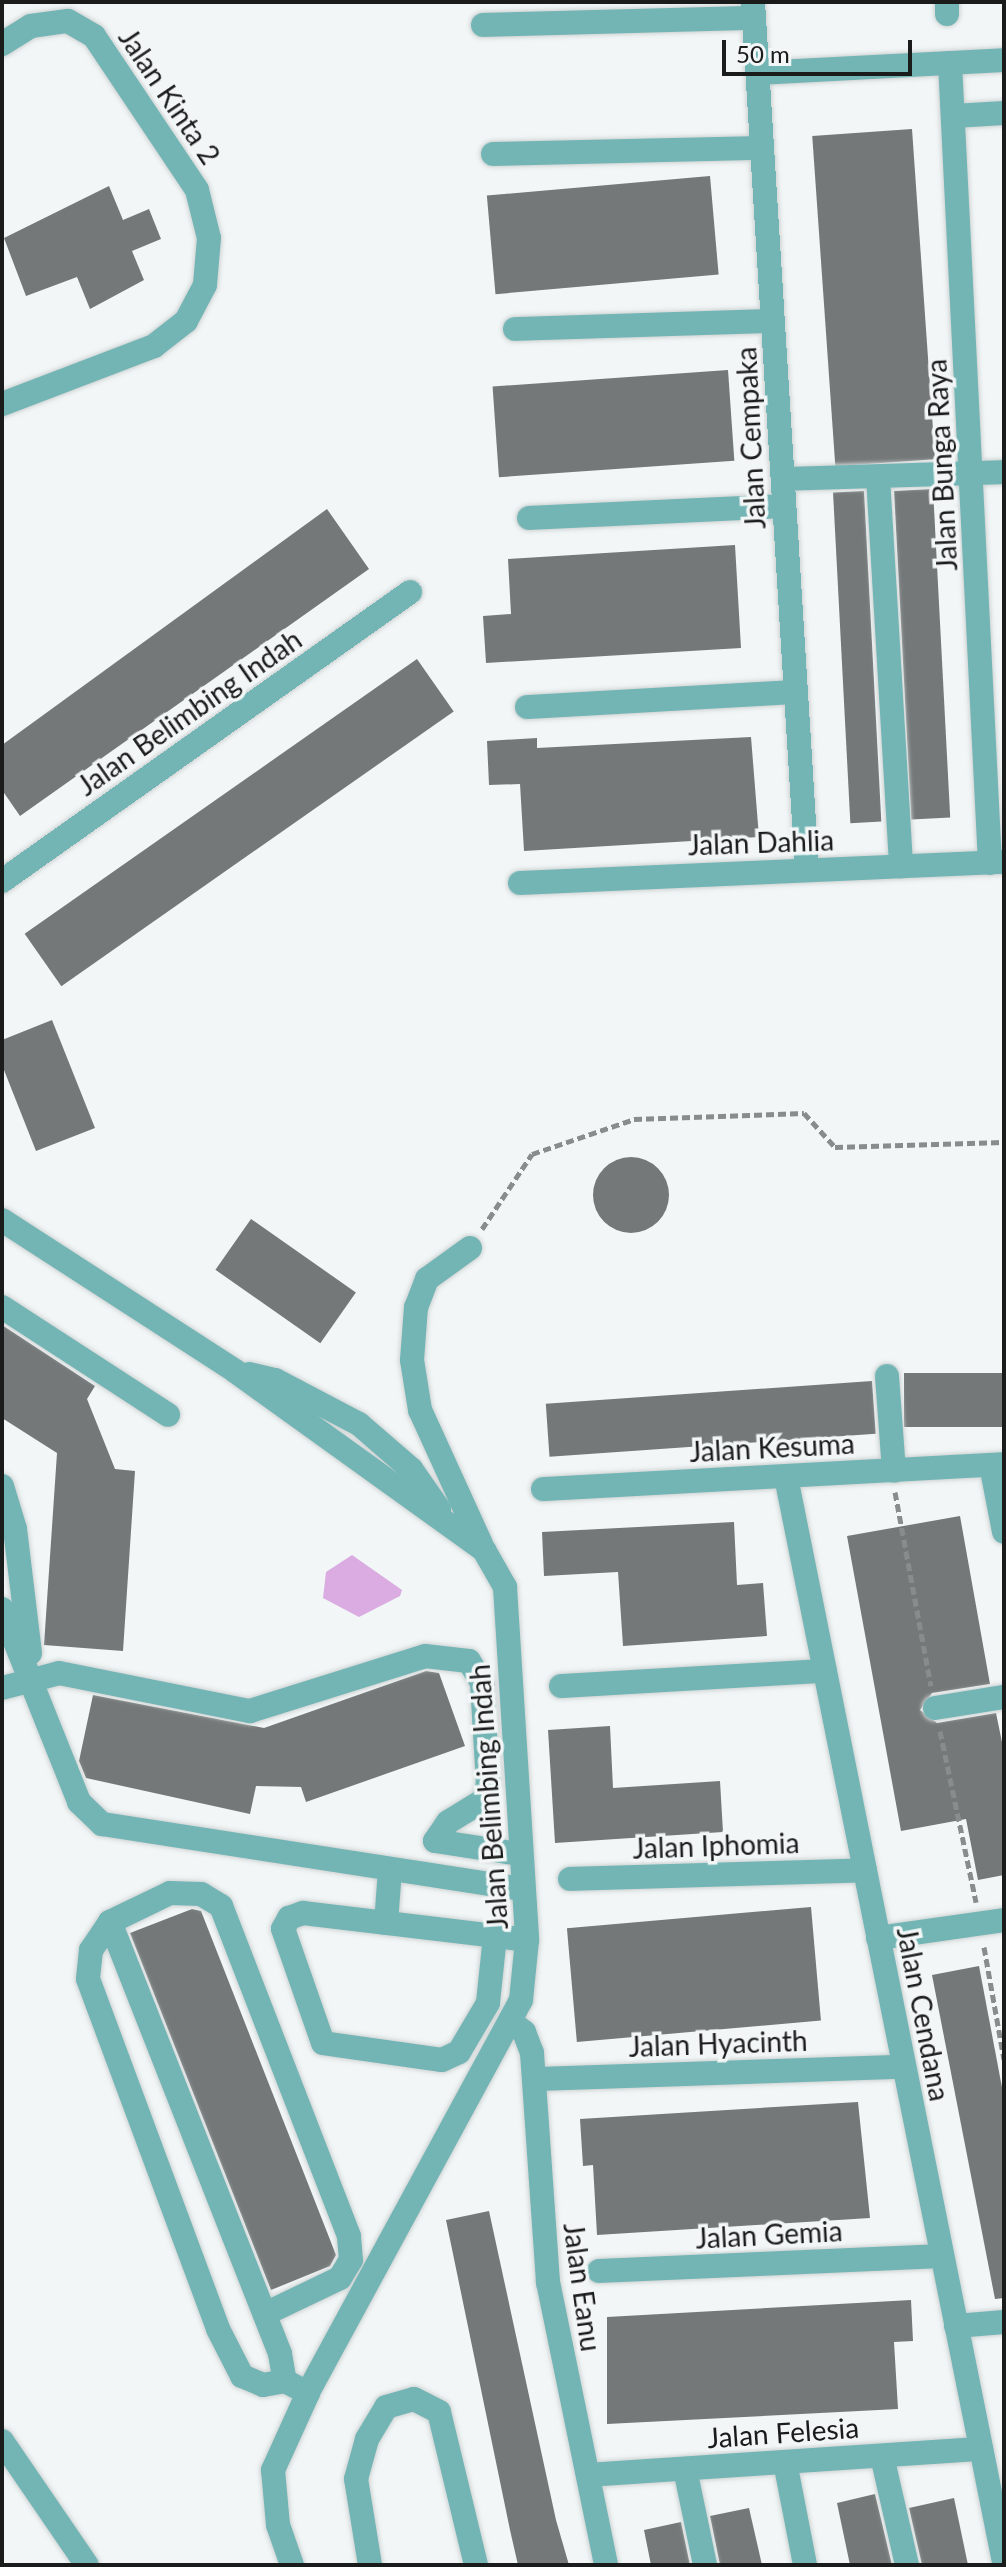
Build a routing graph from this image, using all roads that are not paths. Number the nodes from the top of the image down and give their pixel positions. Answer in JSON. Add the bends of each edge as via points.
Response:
{"nodes":[{"id":1,"x":754,"y":10,"type":"edge"},
{"id":2,"x":483,"y":25,"type":"dead end"},
{"id":3,"x":2,"y":44,"type":"edge"},
{"id":4,"x":1004,"y":60,"type":"edge"},
{"id":5,"x":950,"y":63,"type":"junction"},
{"id":6,"x":758,"y":73,"type":"junction"},
{"id":7,"x":1004,"y":113,"type":"edge"},
{"id":8,"x":954,"y":116,"type":"junction"},
{"id":9,"x":762,"y":148,"type":"junction"},
{"id":10,"x":493,"y":154,"type":"dead end"},
{"id":11,"x":773,"y":321,"type":"junction"},
{"id":12,"x":515,"y":329,"type":"dead end"},
{"id":13,"x":2,"y":404,"type":"edge"},
{"id":14,"x":1004,"y":472,"type":"edge"},
{"id":15,"x":971,"y":474,"type":"junction"},
{"id":16,"x":878,"y":477,"type":"junction"},
{"id":17,"x":783,"y":479,"type":"junction"},
{"id":18,"x":784,"y":506,"type":"junction"},
{"id":19,"x":529,"y":518,"type":"dead end"},
{"id":20,"x":410,"y":592,"type":"dead end"},
{"id":21,"x":796,"y":692,"type":"junction"},
{"id":22,"x":527,"y":707,"type":"dead end"},
{"id":23,"x":997,"y":863,"type":"edge"},
{"id":24,"x":901,"y":866,"type":"junction"},
{"id":25,"x":807,"y":870,"type":"junction"},
{"id":26,"x":2,"y":881,"type":"edge"},
{"id":27,"x":520,"y":883,"type":"dead end"},
{"id":28,"x":2,"y":1220,"type":"edge"},
{"id":29,"x":470,"y":1248,"type":"road end"},
{"id":30,"x":2,"y":1307,"type":"edge"},
{"id":31,"x":887,"y":1376,"type":"dead end"},
{"id":32,"x":168,"y":1415,"type":"dead end"},
{"id":33,"x":997,"y":1464,"type":"edge"},
{"id":34,"x":894,"y":1471,"type":"junction"},
{"id":35,"x":786,"y":1477,"type":"junction"},
{"id":36,"x":2,"y":1486,"type":"edge"},
{"id":37,"x":543,"y":1489,"type":"dead end"},
{"id":38,"x":1004,"y":1532,"type":"edge"},
{"id":39,"x":484,"y":1550,"type":"junction"},
{"id":40,"x":2,"y":1609,"type":"edge"},
{"id":41,"x":825,"y":1671,"type":"junction"},
{"id":42,"x":33,"y":1679,"type":"junction"},
{"id":43,"x":561,"y":1686,"type":"dead end"},
{"id":44,"x":2,"y":1688,"type":"edge"},
{"id":45,"x":1004,"y":1697,"type":"edge"},
{"id":46,"x":935,"y":1708,"type":"dead end"},
{"id":47,"x":435,"y":1841,"type":"junction"},
{"id":48,"x":519,"y":1854,"type":"junction"},
{"id":49,"x":390,"y":1870,"type":"junction"},
{"id":50,"x":865,"y":1870,"type":"junction"},
{"id":51,"x":422,"y":1875,"type":"junction"},
{"id":52,"x":570,"y":1879,"type":"dead end"},
{"id":53,"x":522,"y":1889,"type":"junction"},
{"id":54,"x":110,"y":1922,"type":"junction"},
{"id":55,"x":992,"y":1922,"type":"edge"},
{"id":56,"x":386,"y":1923,"type":"junction"},
{"id":57,"x":495,"y":1936,"type":"junction"},
{"id":58,"x":878,"y":1938,"type":"junction"},
{"id":59,"x":527,"y":1940,"type":"junction"},
{"id":60,"x":510,"y":2021,"type":"junction"},
{"id":61,"x":904,"y":2067,"type":"junction"},
{"id":62,"x":535,"y":2079,"type":"junction"},
{"id":63,"x":942,"y":2256,"type":"junction"},
{"id":64,"x":599,"y":2271,"type":"dead end"},
{"id":65,"x":265,"y":2314,"type":"junction"},
{"id":66,"x":1004,"y":2322,"type":"edge"},
{"id":67,"x":956,"y":2326,"type":"junction"},
{"id":68,"x":285,"y":2381,"type":"junction"},
{"id":69,"x":308,"y":2393,"type":"junction"},
{"id":70,"x":2,"y":2441,"type":"edge"},
{"id":71,"x":981,"y":2449,"type":"junction"},
{"id":72,"x":882,"y":2456,"type":"junction"},
{"id":73,"x":785,"y":2462,"type":"junction"},
{"id":74,"x":685,"y":2469,"type":"junction"},
{"id":75,"x":588,"y":2475,"type":"junction"},
{"id":76,"x":1004,"y":2562,"type":"edge"},
{"id":77,"x":87,"y":2565,"type":"edge"},
{"id":78,"x":292,"y":2565,"type":"edge"},
{"id":79,"x":370,"y":2565,"type":"edge"},
{"id":80,"x":476,"y":2565,"type":"edge"},
{"id":81,"x":606,"y":2565,"type":"edge"},
{"id":82,"x":705,"y":2565,"type":"edge"},
{"id":83,"x":805,"y":2565,"type":"edge"},
{"id":84,"x":907,"y":2565,"type":"edge"}],
"edges":[{"from":1,"to":2,"type":"street"},
{"from":1,"to":6,"type":"street","name":"Jalan Cempaka"},
{"from":3,"to":13,"type":"street","name":"Jalan Kinta 2","via":[[31,26],[68,21],[94,36],[197,190],[209,238],[205,285],[186,321],[154,346]]},
{"from":4,"to":5,"type":"street"},
{"from":5,"to":6,"type":"street"},
{"from":5,"to":8,"type":"street","name":"Jalan Bunga Raya"},
{"from":6,"to":9,"type":"street","name":"Jalan Cempaka"},
{"from":7,"to":8,"type":"street"},
{"from":8,"to":15,"type":"street","name":"Jalan Bunga Raya"},
{"from":9,"to":10,"type":"street"},
{"from":9,"to":11,"type":"street","name":"Jalan Cempaka"},
{"from":11,"to":12,"type":"street"},
{"from":11,"to":17,"type":"street","name":"Jalan Cempaka"},
{"from":14,"to":15,"type":"street"},
{"from":15,"to":16,"type":"street"},
{"from":15,"to":23,"type":"street","name":"Jalan Bunga Raya"},
{"from":16,"to":17,"type":"street"},
{"from":16,"to":24,"type":"street"},
{"from":17,"to":18,"type":"street","name":"Jalan Cempaka"},
{"from":18,"to":19,"type":"street"},
{"from":18,"to":21,"type":"street","name":"Jalan Cempaka"},
{"from":20,"to":26,"type":"street","name":"Jalan Belimbing Indah"},
{"from":21,"to":22,"type":"street"},
{"from":21,"to":25,"type":"street","name":"Jalan Cempaka"},
{"from":23,"to":24,"type":"street","name":"Jalan Dahlia"},
{"from":24,"to":25,"type":"street","name":"Jalan Dahlia"},
{"from":25,"to":27,"type":"street","name":"Jalan Dahlia"},
{"from":28,"to":39,"type":"street","name":"Jalan Belimbing Indah","via":[[235,1371]]},
{"from":29,"to":39,"type":"street","via":[[427,1279],[416,1307],[412,1360],[420,1410]]},
{"from":30,"to":32,"type":"street"},
{"from":31,"to":34,"type":"street"},
{"from":33,"to":34,"type":"street","name":"Jalan Kesuma"},
{"from":33,"to":38,"type":"street"},
{"from":34,"to":35,"type":"street","name":"Jalan Kesuma"},
{"from":35,"to":37,"type":"street","name":"Jalan Kesuma"},
{"from":35,"to":41,"type":"street","name":"Jalan Cendana"},
{"from":36,"to":42,"type":"street","via":[[15,1529]]},
{"from":39,"to":48,"type":"street","name":"Jalan Belimbing Indah","via":[[505,1587]]},
{"from":40,"to":42,"type":"street"},
{"from":41,"to":43,"type":"street"},
{"from":41,"to":50,"type":"street","name":"Jalan Cendana"},
{"from":42,"to":44,"type":"street"},
{"from":42,"to":47,"type":"street","via":[[59,1673],[250,1711],[425,1656],[469,1661],[482,1683],[488,1783],[484,1800],[448,1822]]},
{"from":42,"to":49,"type":"street","via":[[79,1802],[102,1824]]},
{"from":45,"to":46,"type":"street"},
{"from":47,"to":48,"type":"street"},
{"from":47,"to":51,"type":"street"},
{"from":48,"to":53,"type":"street","name":"Jalan Belimbing Indah"},
{"from":49,"to":51,"type":"street"},
{"from":49,"to":56,"type":"street"},
{"from":50,"to":52,"type":"street","name":"Jalan Iphomia"},
{"from":50,"to":58,"type":"street","name":"Jalan Cendana"},
{"from":51,"to":53,"type":"street"},
{"from":53,"to":59,"type":"street","name":"Jalan Belimbing Indah"},
{"from":54,"to":65,"type":"street"},
{"from":54,"to":65,"type":"street","via":[[170,1893],[201,1894],[221,1906],[349,2236],[351,2260],[340,2278]]},
{"from":54,"to":68,"type":"street","via":[[91,1950],[88,1979],[218,2329],[242,2376],[263,2385]]},
{"from":55,"to":58,"type":"street"},
{"from":56,"to":57,"type":"street"},
{"from":56,"to":57,"type":"street","via":[[303,1913],[289,1918],[283,1929],[316,2035],[333,2049],[452,2059],[488,2003]]},
{"from":57,"to":59,"type":"street"},
{"from":58,"to":61,"type":"street","name":"Jalan Cendana"},
{"from":59,"to":60,"type":"street","name":"Jalan Belimbing Indah","via":[[527,1974]]},
{"from":60,"to":62,"type":"street","name":"Jalan Eanu","via":[[524,2032]]},
{"from":60,"to":69,"type":"street","name":"Jalan Belimbing Indah"},
{"from":61,"to":62,"type":"street","name":"Jalan Hyacinth"},
{"from":61,"to":63,"type":"street","name":"Jalan Cendana"},
{"from":62,"to":75,"type":"street","name":"Jalan Eanu","via":[[548,2282]]},
{"from":63,"to":64,"type":"street","name":"Jalan Gemia"},
{"from":63,"to":67,"type":"street","name":"Jalan Cendana"},
{"from":65,"to":68,"type":"street"},
{"from":66,"to":67,"type":"street"},
{"from":67,"to":71,"type":"street","name":"Jalan Cendana"},
{"from":68,"to":69,"type":"street"},
{"from":69,"to":78,"type":"street","name":"Jalan Belimbing Indah","via":[[273,2470],[278,2525]]},
{"from":70,"to":77,"type":"street"},
{"from":71,"to":72,"type":"street","name":"Jalan Felesia"},
{"from":71,"to":76,"type":"street","name":"Jalan Cendana"},
{"from":72,"to":73,"type":"street","name":"Jalan Felesia"},
{"from":72,"to":84,"type":"street"},
{"from":73,"to":74,"type":"street","name":"Jalan Felesia"},
{"from":73,"to":83,"type":"street"},
{"from":74,"to":75,"type":"street","name":"Jalan Felesia"},
{"from":74,"to":82,"type":"street"},
{"from":75,"to":81,"type":"street","name":"Jalan Eanu"},
{"from":79,"to":80,"type":"street","via":[[356,2479],[363,2452],[386,2407],[414,2399],[439,2412]]}]}
